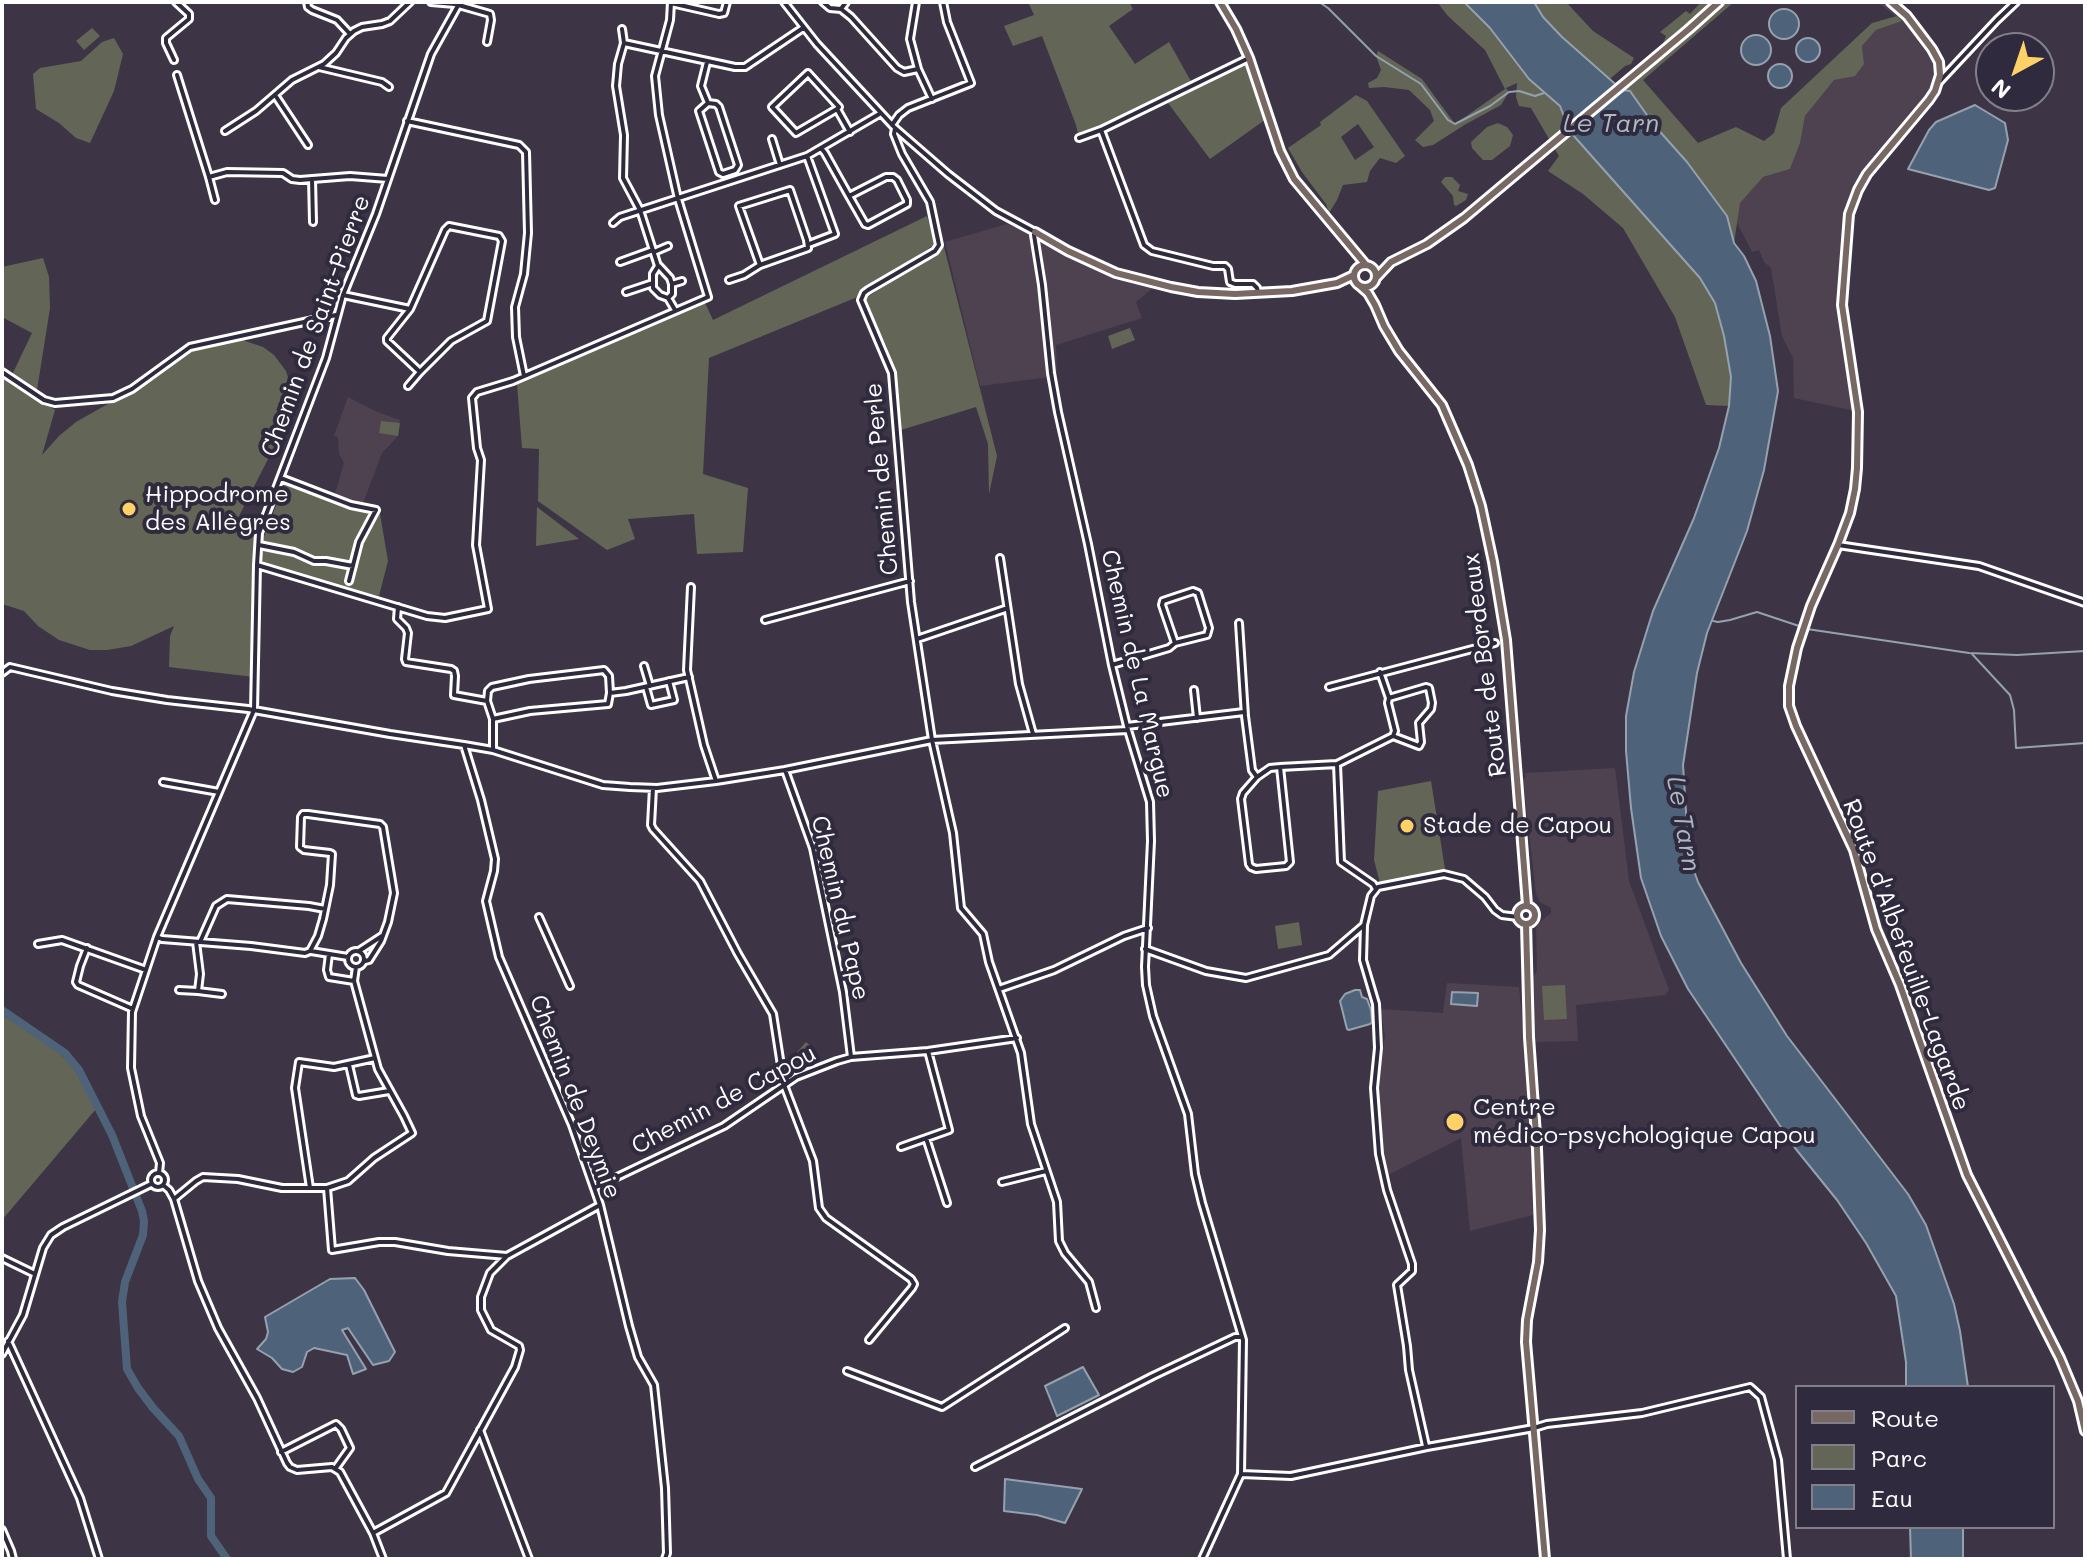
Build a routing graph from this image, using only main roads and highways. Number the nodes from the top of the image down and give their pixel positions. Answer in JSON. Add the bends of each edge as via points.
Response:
{"nodes":[{"id":1,"x":1220,"y":2,"type":"edge"},
{"id":2,"x":1719,"y":2,"type":"edge"},
{"id":3,"x":1891,"y":2,"type":"edge"},
{"id":4,"x":1035,"y":232,"type":"road end"},
{"id":5,"x":1351,"y":250,"type":"junction"},
{"id":6,"x":1391,"y":262,"type":"junction"},
{"id":7,"x":1367,"y":265,"type":"junction"},
{"id":8,"x":1354,"y":274,"type":"junction"},
{"id":9,"x":1375,"y":280,"type":"junction"},
{"id":10,"x":1337,"y":283,"type":"junction"},
{"id":11,"x":1360,"y":285,"type":"junction"},
{"id":12,"x":1375,"y":305,"type":"junction"},
{"id":13,"x":1527,"y":905,"type":"junction"},
{"id":14,"x":1526,"y":924,"type":"junction"},
{"id":15,"x":2085,"y":1431,"type":"edge"},
{"id":16,"x":1545,"y":1559,"type":"edge"}],
"edges":[{"from":1,"to":5,"type":"main road","via":[[1249,58],[1294,179]]},
{"from":2,"to":6,"type":"main road","via":[[1450,228]]},
{"from":3,"to":15,"type":"main road","name":"Route d'Albefeuille-Lagarde","via":[[1937,56],[1938,83],[1867,174],[1849,214],[1842,305],[1857,404],[1857,468],[1850,513],[1811,606],[1788,696],[1854,850],[1876,929],[1967,1175],[2060,1358]]},
{"from":4,"to":10,"type":"main road","via":[[1092,263],[1198,292],[1258,294]]},
{"from":5,"to":7,"type":"main road"},
{"from":5,"to":8,"type":"main road"},
{"from":6,"to":7,"type":"main road"},
{"from":6,"to":9,"type":"main road"},
{"from":7,"to":8,"type":"main road"},
{"from":7,"to":9,"type":"main road","via":[[1374,269]]},
{"from":8,"to":10,"type":"main road"},
{"from":8,"to":11,"type":"main road"},
{"from":9,"to":11,"type":"main road"},
{"from":9,"to":12,"type":"main road","name":"Route de Bordeaux"},
{"from":10,"to":11,"type":"main road"},
{"from":11,"to":12,"type":"main road","name":"Route de Bordeaux"},
{"from":12,"to":13,"type":"main road","name":"Route de Bordeaux","via":[[1399,351],[1442,405],[1481,506],[1506,640]]},
{"from":13,"to":14,"type":"main road","via":[[1535,916]]},
{"from":13,"to":14,"type":"main road","via":[[1518,917]]},
{"from":14,"to":16,"type":"main road","via":[[1540,1230],[1526,1332]]}]}
